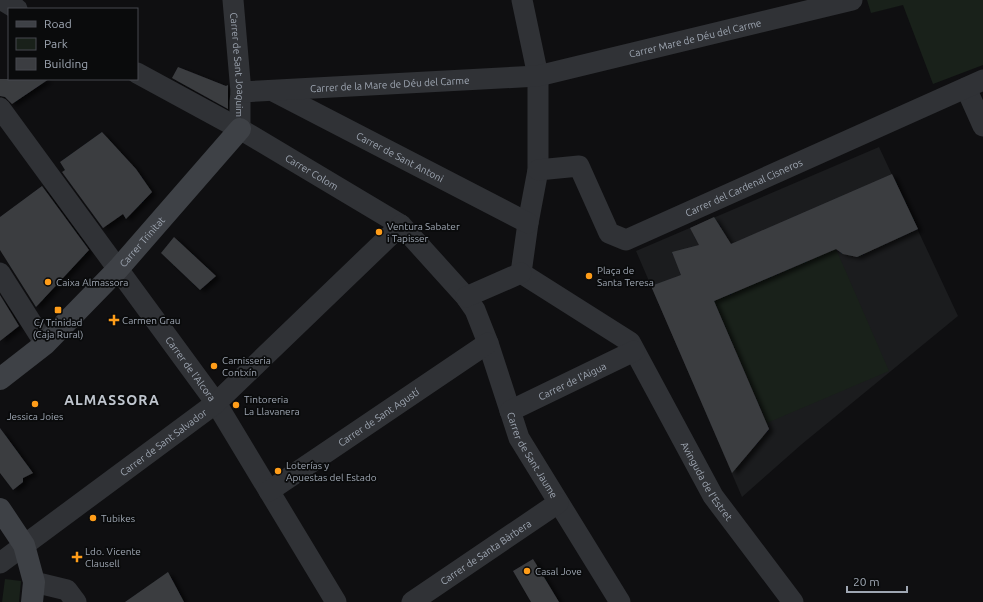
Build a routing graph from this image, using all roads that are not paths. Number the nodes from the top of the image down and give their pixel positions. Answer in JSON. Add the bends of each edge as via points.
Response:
{"nodes":[{"id":1,"x":232,"y":0,"type":"edge"},
{"id":2,"x":522,"y":0,"type":"edge"},
{"id":3,"x":852,"y":0,"type":"edge"},
{"id":4,"x":138,"y":74,"type":"edge"},
{"id":5,"x":538,"y":76,"type":"junction"},
{"id":6,"x":974,"y":84,"type":"edge"},
{"id":7,"x":272,"y":91,"type":"junction"},
{"id":8,"x":241,"y":92,"type":"junction"},
{"id":9,"x":0,"y":108,"type":"edge"},
{"id":10,"x":983,"y":126,"type":"edge"},
{"id":11,"x":240,"y":129,"type":"junction"},
{"id":12,"x":538,"y":170,"type":"junction"},
{"id":13,"x":528,"y":223,"type":"junction"},
{"id":14,"x":401,"y":225,"type":"junction"},
{"id":15,"x":118,"y":269,"type":"junction"},
{"id":16,"x":0,"y":273,"type":"edge"},
{"id":17,"x":520,"y":273,"type":"junction"},
{"id":18,"x":466,"y":297,"type":"junction"},
{"id":19,"x":488,"y":343,"type":"junction"},
{"id":20,"x":45,"y":344,"type":"junction"},
{"id":21,"x":634,"y":350,"type":"junction"},
{"id":22,"x":0,"y":380,"type":"edge"},
{"id":23,"x":216,"y":403,"type":"junction"},
{"id":24,"x":510,"y":411,"type":"junction"},
{"id":25,"x":269,"y":490,"type":"junction"},
{"id":26,"x":558,"y":502,"type":"junction"},
{"id":27,"x":0,"y":508,"type":"edge"},
{"id":28,"x":24,"y":545,"type":"junction"},
{"id":29,"x":0,"y":563,"type":"edge"},
{"id":30,"x":33,"y":592,"type":"edge"},
{"id":31,"x":76,"y":602,"type":"edge"},
{"id":32,"x":336,"y":602,"type":"edge"},
{"id":33,"x":412,"y":602,"type":"edge"},
{"id":34,"x":620,"y":602,"type":"edge"},
{"id":35,"x":793,"y":602,"type":"edge"}],
"edges":[{"from":1,"to":8,"type":"street","name":"Carrer de Sant Joaquim"},
{"from":2,"to":5,"type":"street"},
{"from":3,"to":5,"type":"street","name":"Carrer Mare de Déu del Carme"},
{"from":4,"to":11,"type":"street","name":"Carrer Colom"},
{"from":5,"to":7,"type":"street","name":"Carrer de la Mare de Déu del Carme"},
{"from":5,"to":12,"type":"street"},
{"from":6,"to":10,"type":"street"},
{"from":6,"to":12,"type":"street","name":"Carrer del Cardenal Cisneros","via":[[626,240],[609,233],[579,166]]},
{"from":7,"to":8,"type":"street","name":"Carrer de la Mare de Déu del Carme"},
{"from":7,"to":13,"type":"street","name":"Carrer de Sant Antoni"},
{"from":8,"to":11,"type":"street","name":"Carrer de Sant Joaquim"},
{"from":9,"to":15,"type":"street","name":"Carrer de l'Alcora"},
{"from":11,"to":14,"type":"street","name":"Carrer Colom"},
{"from":11,"to":15,"type":"street","name":"Carrer Trinitat"},
{"from":12,"to":13,"type":"street"},
{"from":13,"to":17,"type":"street"},
{"from":14,"to":18,"type":"street","name":"Carrer Colom"},
{"from":14,"to":23,"type":"street","name":"Carrer de Sant Salvador"},
{"from":15,"to":20,"type":"street","name":"Carrer Trinitat"},
{"from":15,"to":23,"type":"street","name":"Carrer de l'Alcora"},
{"from":16,"to":20,"type":"street"},
{"from":17,"to":18,"type":"street"},
{"from":17,"to":21,"type":"street","via":[[630,342]]},
{"from":18,"to":19,"type":"street","name":"Carrer de Sant Jaume","via":[[475,310]]},
{"from":19,"to":24,"type":"street","name":"Carrer de Sant Jaume"},
{"from":19,"to":25,"type":"street","name":"Carrer de Sant Agustí"},
{"from":20,"to":22,"type":"street","name":"Carrer Trinitat"},
{"from":21,"to":24,"type":"street","name":"Carrer de l'Aigua"},
{"from":21,"to":35,"type":"street","name":"Avinguda de l'Estret","via":[[713,496]]},
{"from":23,"to":25,"type":"street","name":"Carrer de l'Alcora"},
{"from":23,"to":28,"type":"street","name":"Carrer de Sant Salvador"},
{"from":24,"to":26,"type":"street","name":"Carrer de Sant Jaume","via":[[519,438]]},
{"from":25,"to":32,"type":"street","name":"Carrer de l'Alcora"},
{"from":26,"to":33,"type":"street","name":"Carrer de Santa Bàrbera"},
{"from":26,"to":34,"type":"street","name":"Carrer de Sant Jaume"},
{"from":27,"to":28,"type":"street"},
{"from":28,"to":29,"type":"street","name":"Carrer de Sant Salvador"},
{"from":28,"to":30,"type":"street"},
{"from":30,"to":31,"type":"street","via":[[67,590]]}]}
